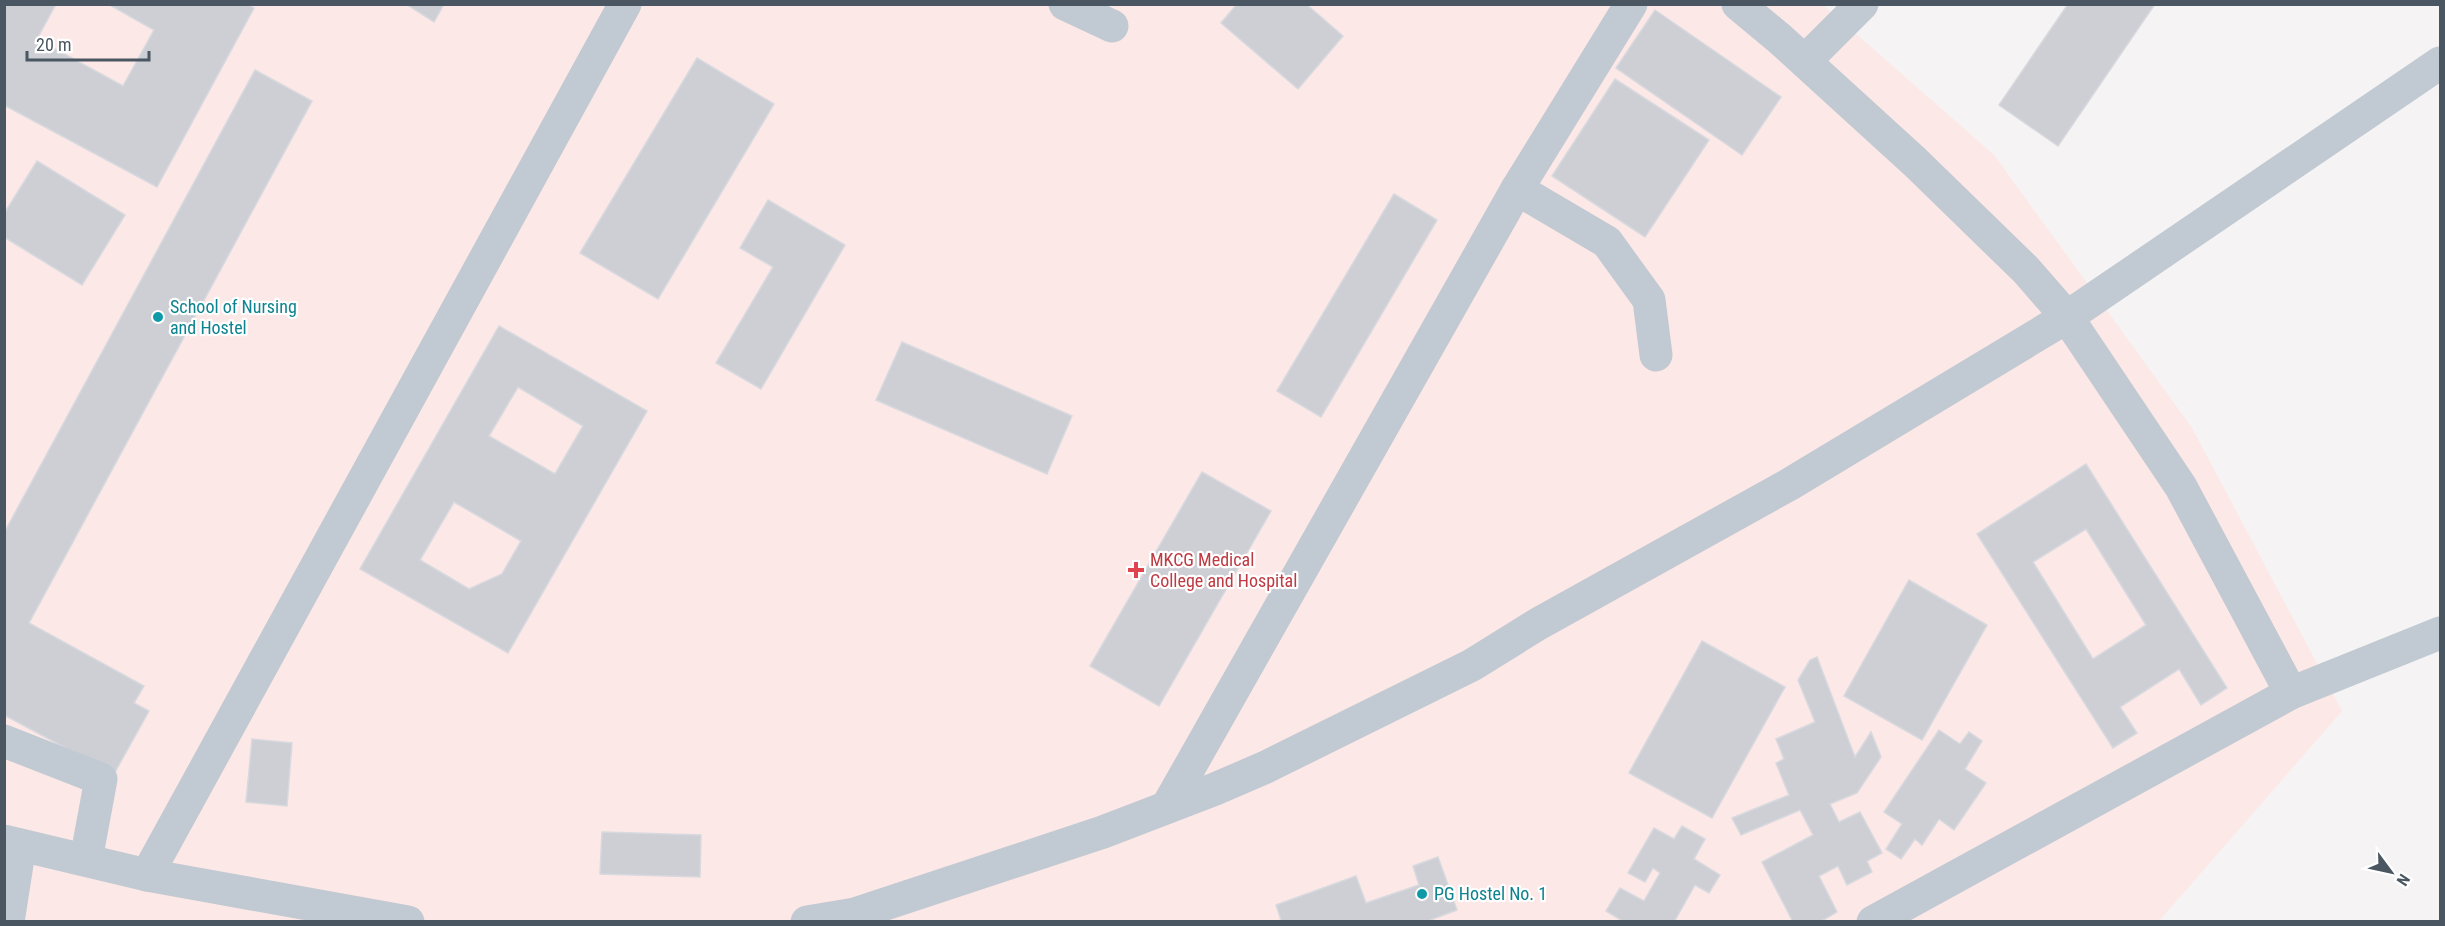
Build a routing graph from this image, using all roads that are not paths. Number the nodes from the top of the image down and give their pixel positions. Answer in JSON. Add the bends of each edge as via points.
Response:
{"nodes":[{"id":1,"x":625,"y":4,"type":"edge"},
{"id":2,"x":1065,"y":4,"type":"edge"},
{"id":3,"x":1631,"y":4,"type":"edge"},
{"id":4,"x":1738,"y":4,"type":"edge"},
{"id":5,"x":1862,"y":4,"type":"edge"},
{"id":6,"x":1112,"y":26,"type":"dead end"},
{"id":7,"x":1805,"y":61,"type":"junction"},
{"id":8,"x":2440,"y":63,"type":"edge"},
{"id":9,"x":1517,"y":189,"type":"junction"},
{"id":10,"x":2067,"y":317,"type":"junction"},
{"id":11,"x":1656,"y":355,"type":"dead end"},
{"id":12,"x":2440,"y":633,"type":"edge"},
{"id":13,"x":2291,"y":693,"type":"junction"},
{"id":14,"x":4,"y":741,"type":"edge"},
{"id":15,"x":1167,"y":807,"type":"junction"},
{"id":16,"x":12,"y":843,"type":"edge"},
{"id":17,"x":86,"y":860,"type":"junction"},
{"id":18,"x":147,"y":875,"type":"junction"},
{"id":19,"x":856,"y":918,"type":"edge"},
{"id":20,"x":8,"y":921,"type":"edge"},
{"id":21,"x":408,"y":921,"type":"edge"},
{"id":22,"x":807,"y":921,"type":"edge"},
{"id":23,"x":1873,"y":921,"type":"edge"}],
"edges":[{"from":1,"to":18,"type":"street"},
{"from":2,"to":6,"type":"street"},
{"from":3,"to":9,"type":"street"},
{"from":4,"to":7,"type":"street"},
{"from":5,"to":7,"type":"street"},
{"from":7,"to":10,"type":"street","via":[[2026,270]]},
{"from":8,"to":10,"type":"street"},
{"from":9,"to":11,"type":"street","via":[[1607,242],[1649,300]]},
{"from":9,"to":15,"type":"street"},
{"from":10,"to":13,"type":"street","via":[[2181,487]]},
{"from":10,"to":15,"type":"street","via":[[1790,484],[1472,665],[1266,767]]},
{"from":12,"to":13,"type":"street"},
{"from":13,"to":23,"type":"street"},
{"from":14,"to":17,"type":"street","via":[[101,779]]},
{"from":15,"to":19,"type":"street"},
{"from":16,"to":17,"type":"street"},
{"from":16,"to":20,"type":"street"},
{"from":17,"to":18,"type":"street"},
{"from":18,"to":21,"type":"street"},
{"from":19,"to":22,"type":"street"}]}
